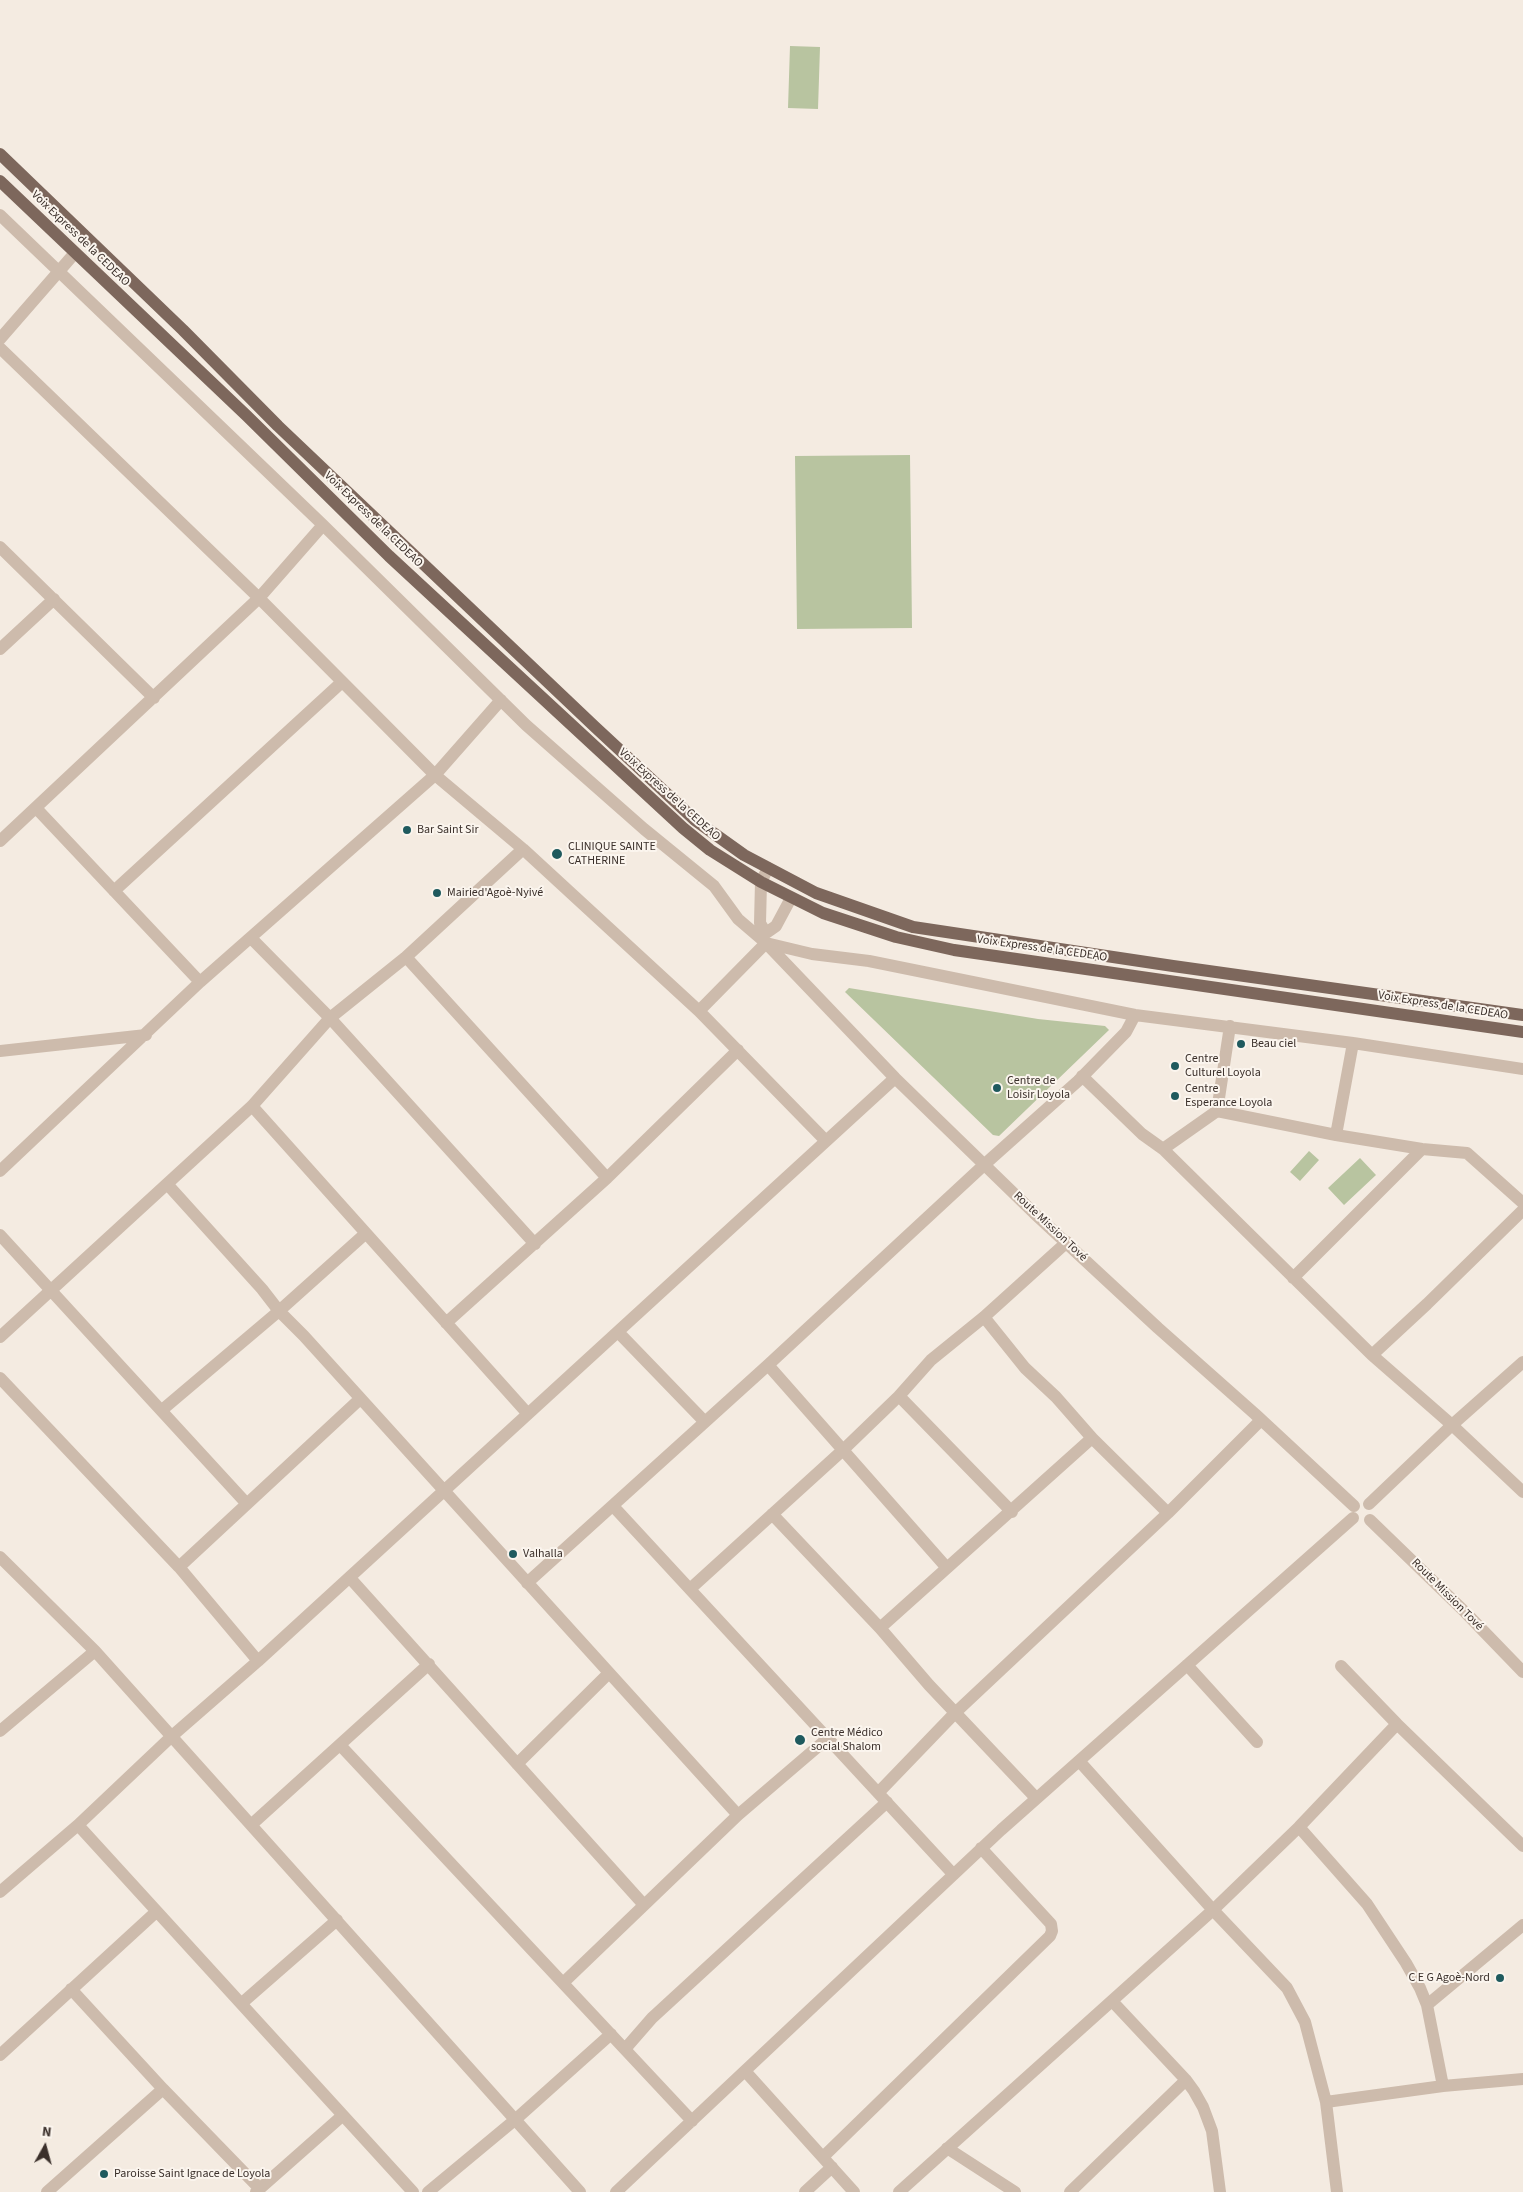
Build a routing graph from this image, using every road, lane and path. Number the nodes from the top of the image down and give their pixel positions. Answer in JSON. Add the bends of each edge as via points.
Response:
{"nodes":[{"id":1,"x":0,"y":154,"type":"edge"},
{"id":2,"x":18,"y":171,"type":"junction"},
{"id":3,"x":2,"y":183,"type":"edge"},
{"id":4,"x":0,"y":215,"type":"edge"},
{"id":5,"x":74,"y":254,"type":"junction"},
{"id":6,"x":59,"y":270,"type":"junction"},
{"id":7,"x":0,"y":338,"type":"edge"},
{"id":8,"x":0,"y":348,"type":"edge"},
{"id":9,"x":323,"y":525,"type":"junction"},
{"id":10,"x":0,"y":547,"type":"edge"},
{"id":11,"x":458,"y":596,"type":"junction"},
{"id":12,"x":259,"y":598,"type":"junction"},
{"id":13,"x":54,"y":599,"type":"junction"},
{"id":14,"x":447,"y":608,"type":"junction"},
{"id":15,"x":0,"y":649,"type":"edge"},
{"id":16,"x":342,"y":682,"type":"junction"},
{"id":17,"x":154,"y":698,"type":"junction"},
{"id":18,"x":501,"y":700,"type":"junction"},
{"id":19,"x":435,"y":775,"type":"junction"},
{"id":20,"x":36,"y":808,"type":"junction"},
{"id":21,"x":0,"y":841,"type":"edge"},
{"id":22,"x":523,"y":849,"type":"junction"},
{"id":23,"x":768,"y":868,"type":"junction"},
{"id":24,"x":761,"y":882,"type":"junction"},
{"id":25,"x":114,"y":891,"type":"junction"},
{"id":26,"x":791,"y":898,"type":"junction"},
{"id":27,"x":251,"y":938,"type":"junction"},
{"id":28,"x":766,"y":938,"type":"junction"},
{"id":29,"x":406,"y":957,"type":"junction"},
{"id":30,"x":200,"y":982,"type":"junction"},
{"id":31,"x":699,"y":1011,"type":"junction"},
{"id":32,"x":1135,"y":1015,"type":"junction"},
{"id":33,"x":1523,"y":1015,"type":"edge"},
{"id":34,"x":330,"y":1018,"type":"junction"},
{"id":35,"x":1230,"y":1026,"type":"junction"},
{"id":36,"x":1523,"y":1032,"type":"edge"},
{"id":37,"x":146,"y":1035,"type":"junction"},
{"id":38,"x":1353,"y":1043,"type":"junction"},
{"id":39,"x":0,"y":1050,"type":"edge"},
{"id":40,"x":738,"y":1050,"type":"junction"},
{"id":41,"x":1523,"y":1069,"type":"edge"},
{"id":42,"x":1082,"y":1076,"type":"junction"},
{"id":43,"x":895,"y":1078,"type":"junction"},
{"id":44,"x":252,"y":1106,"type":"junction"},
{"id":45,"x":1217,"y":1111,"type":"junction"},
{"id":46,"x":1336,"y":1135,"type":"junction"},
{"id":47,"x":826,"y":1142,"type":"junction"},
{"id":48,"x":1163,"y":1149,"type":"junction"},
{"id":49,"x":1422,"y":1149,"type":"junction"},
{"id":50,"x":984,"y":1164,"type":"junction"},
{"id":51,"x":0,"y":1171,"type":"edge"},
{"id":52,"x":608,"y":1178,"type":"junction"},
{"id":53,"x":168,"y":1185,"type":"junction"},
{"id":54,"x":1523,"y":1203,"type":"edge"},
{"id":55,"x":1523,"y":1210,"type":"edge"},
{"id":56,"x":365,"y":1234,"type":"junction"},
{"id":57,"x":0,"y":1235,"type":"edge"},
{"id":58,"x":1067,"y":1242,"type":"junction"},
{"id":59,"x":535,"y":1244,"type":"junction"},
{"id":60,"x":1293,"y":1278,"type":"junction"},
{"id":61,"x":51,"y":1291,"type":"junction"},
{"id":62,"x":279,"y":1311,"type":"junction"},
{"id":63,"x":984,"y":1317,"type":"junction"},
{"id":64,"x":446,"y":1323,"type":"junction"},
{"id":65,"x":618,"y":1332,"type":"junction"},
{"id":66,"x":0,"y":1337,"type":"edge"},
{"id":67,"x":1372,"y":1355,"type":"junction"},
{"id":68,"x":1523,"y":1362,"type":"edge"},
{"id":69,"x":768,"y":1365,"type":"junction"},
{"id":70,"x":0,"y":1378,"type":"edge"},
{"id":71,"x":899,"y":1396,"type":"junction"},
{"id":72,"x":360,"y":1399,"type":"junction"},
{"id":73,"x":162,"y":1410,"type":"junction"},
{"id":74,"x":528,"y":1414,"type":"junction"},
{"id":75,"x":1261,"y":1420,"type":"junction"},
{"id":76,"x":705,"y":1422,"type":"junction"},
{"id":77,"x":1452,"y":1425,"type":"junction"},
{"id":78,"x":1092,"y":1438,"type":"junction"},
{"id":79,"x":843,"y":1450,"type":"junction"},
{"id":80,"x":444,"y":1492,"type":"junction"},
{"id":81,"x":1523,"y":1492,"type":"edge"},
{"id":82,"x":247,"y":1504,"type":"junction"},
{"id":83,"x":1369,"y":1504,"type":"junction"},
{"id":84,"x":613,"y":1506,"type":"junction"},
{"id":85,"x":1012,"y":1512,"type":"junction"},
{"id":86,"x":1354,"y":1512,"type":"junction"},
{"id":87,"x":1168,"y":1513,"type":"junction"},
{"id":88,"x":772,"y":1514,"type":"junction"},
{"id":89,"x":1370,"y":1520,"type":"junction"},
{"id":90,"x":0,"y":1557,"type":"edge"},
{"id":91,"x":179,"y":1566,"type":"junction"},
{"id":92,"x":947,"y":1568,"type":"junction"},
{"id":93,"x":350,"y":1578,"type":"junction"},
{"id":94,"x":527,"y":1583,"type":"junction"},
{"id":95,"x":690,"y":1588,"type":"junction"},
{"id":96,"x":880,"y":1628,"type":"junction"},
{"id":97,"x":95,"y":1651,"type":"junction"},
{"id":98,"x":258,"y":1661,"type":"junction"},
{"id":99,"x":429,"y":1664,"type":"junction"},
{"id":100,"x":1187,"y":1665,"type":"junction"},
{"id":101,"x":1341,"y":1666,"type":"dead end"},
{"id":102,"x":1523,"y":1672,"type":"edge"},
{"id":103,"x":609,"y":1673,"type":"junction"},
{"id":104,"x":955,"y":1713,"type":"junction"},
{"id":105,"x":1397,"y":1724,"type":"junction"},
{"id":106,"x":0,"y":1731,"type":"edge"},
{"id":107,"x":172,"y":1736,"type":"junction"},
{"id":108,"x":828,"y":1738,"type":"junction"},
{"id":109,"x":1257,"y":1742,"type":"dead end"},
{"id":110,"x":340,"y":1745,"type":"junction"},
{"id":111,"x":1080,"y":1762,"type":"junction"},
{"id":112,"x":518,"y":1764,"type":"junction"},
{"id":113,"x":882,"y":1797,"type":"junction"},
{"id":114,"x":1036,"y":1798,"type":"junction"},
{"id":115,"x":738,"y":1815,"type":"junction"},
{"id":116,"x":78,"y":1825,"type":"junction"},
{"id":117,"x":251,"y":1825,"type":"junction"},
{"id":118,"x":1298,"y":1827,"type":"junction"},
{"id":119,"x":1523,"y":1846,"type":"edge"},
{"id":120,"x":981,"y":1848,"type":"junction"},
{"id":121,"x":954,"y":1874,"type":"junction"},
{"id":122,"x":1,"y":1889,"type":"edge"},
{"id":123,"x":644,"y":1905,"type":"junction"},
{"id":124,"x":1213,"y":1910,"type":"junction"},
{"id":125,"x":156,"y":1912,"type":"junction"},
{"id":126,"x":337,"y":1920,"type":"junction"},
{"id":127,"x":1523,"y":1925,"type":"edge"},
{"id":128,"x":563,"y":1983,"type":"junction"},
{"id":129,"x":71,"y":1989,"type":"junction"},
{"id":130,"x":1112,"y":2001,"type":"junction"},
{"id":131,"x":242,"y":2003,"type":"junction"},
{"id":132,"x":1426,"y":2005,"type":"junction"},
{"id":133,"x":611,"y":2034,"type":"junction"},
{"id":134,"x":625,"y":2049,"type":"junction"},
{"id":135,"x":0,"y":2055,"type":"edge"},
{"id":136,"x":745,"y":2071,"type":"junction"},
{"id":137,"x":1523,"y":2079,"type":"edge"},
{"id":138,"x":1186,"y":2080,"type":"junction"},
{"id":139,"x":1442,"y":2086,"type":"junction"},
{"id":140,"x":163,"y":2089,"type":"junction"},
{"id":141,"x":1326,"y":2102,"type":"junction"},
{"id":142,"x":342,"y":2116,"type":"junction"},
{"id":143,"x":516,"y":2119,"type":"junction"},
{"id":144,"x":692,"y":2121,"type":"junction"},
{"id":145,"x":947,"y":2148,"type":"junction"},
{"id":146,"x":823,"y":2157,"type":"junction"},
{"id":147,"x":832,"y":2167,"type":"junction"},
{"id":148,"x":258,"y":2190,"type":"edge"},
{"id":149,"x":46,"y":2192,"type":"edge"},
{"id":150,"x":412,"y":2192,"type":"edge"},
{"id":151,"x":428,"y":2192,"type":"edge"},
{"id":152,"x":580,"y":2192,"type":"edge"},
{"id":153,"x":616,"y":2192,"type":"edge"},
{"id":154,"x":805,"y":2192,"type":"edge"},
{"id":155,"x":854,"y":2192,"type":"edge"},
{"id":156,"x":898,"y":2192,"type":"edge"},
{"id":157,"x":1015,"y":2192,"type":"edge"},
{"id":158,"x":1070,"y":2192,"type":"edge"},
{"id":159,"x":1220,"y":2192,"type":"edge"},
{"id":160,"x":1337,"y":2192,"type":"edge"}],
"edges":[{"from":1,"to":2,"type":"main road"},
{"from":2,"to":3,"type":"main road"},
{"from":2,"to":11,"type":"main road","via":[[278,426]]},
{"from":3,"to":5,"type":"main road","name":"Voix Express de la CEDEAO"},
{"from":4,"to":6,"type":"street","name":"Route Mission Tové"},
{"from":5,"to":6,"type":"street"},
{"from":5,"to":14,"type":"main road","name":"Voix Express de la CEDEAO"},
{"from":6,"to":7,"type":"street"},
{"from":6,"to":9,"type":"street","name":"Route Mission Tové"},
{"from":8,"to":12,"type":"street"},
{"from":9,"to":12,"type":"street"},
{"from":9,"to":18,"type":"street","name":"Route Mission Tové"},
{"from":10,"to":13,"type":"street"},
{"from":11,"to":14,"type":"main road"},
{"from":11,"to":23,"type":"main road","via":[[695,820]]},
{"from":12,"to":16,"type":"street"},
{"from":12,"to":17,"type":"street"},
{"from":13,"to":15,"type":"street"},
{"from":13,"to":17,"type":"street"},
{"from":14,"to":24,"type":"main road","name":"Voix Express de la CEDEAO","via":[[683,828],[710,850]]},
{"from":16,"to":19,"type":"street"},
{"from":16,"to":25,"type":"street"},
{"from":17,"to":20,"type":"street"},
{"from":18,"to":19,"type":"street"},
{"from":18,"to":28,"type":"street","name":"Route Mission Tové","via":[[644,829],[714,886],[738,920]]},
{"from":19,"to":22,"type":"street"},
{"from":19,"to":27,"type":"street"},
{"from":20,"to":21,"type":"street"},
{"from":20,"to":25,"type":"street"},
{"from":22,"to":29,"type":"street"},
{"from":22,"to":31,"type":"street"},
{"from":23,"to":24,"type":"street"},
{"from":23,"to":33,"type":"main road","via":[[822,896],[914,927]]},
{"from":24,"to":26,"type":"main road","name":"Voix Express de la CEDEAO"},
{"from":24,"to":28,"type":"street","via":[[760,923]]},
{"from":25,"to":30,"type":"street"},
{"from":26,"to":28,"type":"street"},
{"from":26,"to":36,"type":"main road","name":"Voix Express de la CEDEAO","via":[[822,913],[896,937],[954,950]]},
{"from":27,"to":30,"type":"street"},
{"from":27,"to":34,"type":"street"},
{"from":28,"to":31,"type":"street"},
{"from":28,"to":32,"type":"street","via":[[812,954],[869,961]]},
{"from":28,"to":43,"type":"street","name":"Route Mission Tové"},
{"from":29,"to":34,"type":"street"},
{"from":29,"to":52,"type":"street"},
{"from":30,"to":37,"type":"street"},
{"from":31,"to":40,"type":"street"},
{"from":32,"to":35,"type":"street"},
{"from":32,"to":42,"type":"street","via":[[1126,1032]]},
{"from":34,"to":44,"type":"street"},
{"from":34,"to":59,"type":"street"},
{"from":35,"to":38,"type":"street"},
{"from":35,"to":45,"type":"street"},
{"from":37,"to":39,"type":"street"},
{"from":37,"to":51,"type":"street"},
{"from":38,"to":41,"type":"street"},
{"from":38,"to":46,"type":"street"},
{"from":40,"to":47,"type":"street"},
{"from":40,"to":52,"type":"street"},
{"from":42,"to":48,"type":"street","via":[[1142,1134]]},
{"from":42,"to":50,"type":"street"},
{"from":43,"to":47,"type":"street"},
{"from":43,"to":50,"type":"street","name":"Route Mission Tové"},
{"from":44,"to":53,"type":"street"},
{"from":44,"to":56,"type":"street"},
{"from":45,"to":46,"type":"street"},
{"from":45,"to":48,"type":"street"},
{"from":46,"to":49,"type":"street"},
{"from":47,"to":65,"type":"street"},
{"from":48,"to":60,"type":"street"},
{"from":49,"to":54,"type":"street","via":[[1466,1153]]},
{"from":49,"to":60,"type":"street"},
{"from":50,"to":58,"type":"street","name":"Route Mission Tové"},
{"from":50,"to":69,"type":"street"},
{"from":52,"to":59,"type":"street"},
{"from":53,"to":61,"type":"street"},
{"from":53,"to":62,"type":"street"},
{"from":55,"to":67,"type":"street"},
{"from":56,"to":62,"type":"street"},
{"from":56,"to":64,"type":"street"},
{"from":57,"to":61,"type":"street"},
{"from":58,"to":63,"type":"street"},
{"from":58,"to":75,"type":"street","name":"Route Mission Tové"},
{"from":59,"to":64,"type":"street"},
{"from":60,"to":67,"type":"street"},
{"from":61,"to":66,"type":"street"},
{"from":61,"to":73,"type":"street"},
{"from":62,"to":72,"type":"street"},
{"from":62,"to":73,"type":"street"},
{"from":63,"to":71,"type":"street","via":[[931,1360]]},
{"from":63,"to":78,"type":"street","via":[[1025,1368]]},
{"from":64,"to":74,"type":"street"},
{"from":65,"to":74,"type":"street"},
{"from":65,"to":76,"type":"street"},
{"from":67,"to":77,"type":"street"},
{"from":68,"to":77,"type":"street"},
{"from":69,"to":76,"type":"street"},
{"from":69,"to":79,"type":"street"},
{"from":70,"to":91,"type":"street"},
{"from":71,"to":79,"type":"street"},
{"from":71,"to":85,"type":"street"},
{"from":72,"to":80,"type":"street"},
{"from":72,"to":82,"type":"street"},
{"from":73,"to":82,"type":"street"},
{"from":74,"to":80,"type":"street"},
{"from":75,"to":86,"type":"street","name":"Route Mission Tové"},
{"from":75,"to":87,"type":"street"},
{"from":76,"to":84,"type":"street"},
{"from":77,"to":81,"type":"street"},
{"from":77,"to":83,"type":"street"},
{"from":78,"to":85,"type":"street"},
{"from":78,"to":87,"type":"street"},
{"from":79,"to":88,"type":"street"},
{"from":79,"to":92,"type":"street"},
{"from":80,"to":93,"type":"street"},
{"from":80,"to":94,"type":"street"},
{"from":82,"to":91,"type":"street"},
{"from":83,"to":86,"type":"street","via":[[1361,1502]]},
{"from":83,"to":89,"type":"street","via":[[1373,1511]]},
{"from":84,"to":94,"type":"street"},
{"from":84,"to":95,"type":"street"},
{"from":85,"to":92,"type":"street"},
{"from":86,"to":89,"type":"street","via":[[1360,1523]]},
{"from":86,"to":100,"type":"street"},
{"from":87,"to":104,"type":"street"},
{"from":88,"to":95,"type":"street"},
{"from":88,"to":96,"type":"street"},
{"from":89,"to":102,"type":"street","name":"Route Mission Tové"},
{"from":90,"to":97,"type":"street"},
{"from":91,"to":98,"type":"street"},
{"from":92,"to":96,"type":"street"},
{"from":93,"to":98,"type":"street"},
{"from":93,"to":99,"type":"street"},
{"from":94,"to":103,"type":"street"},
{"from":95,"to":108,"type":"street"},
{"from":96,"to":104,"type":"street"},
{"from":97,"to":106,"type":"street"},
{"from":97,"to":107,"type":"street"},
{"from":98,"to":107,"type":"street"},
{"from":99,"to":110,"type":"street"},
{"from":99,"to":112,"type":"street"},
{"from":100,"to":109,"type":"street"},
{"from":100,"to":111,"type":"street"},
{"from":101,"to":105,"type":"street"},
{"from":103,"to":112,"type":"street"},
{"from":103,"to":115,"type":"street"},
{"from":104,"to":113,"type":"street"},
{"from":104,"to":114,"type":"street"},
{"from":105,"to":118,"type":"street"},
{"from":105,"to":119,"type":"street"},
{"from":107,"to":116,"type":"street"},
{"from":107,"to":117,"type":"street"},
{"from":108,"to":113,"type":"street"},
{"from":108,"to":115,"type":"street"},
{"from":110,"to":117,"type":"street"},
{"from":110,"to":128,"type":"street"},
{"from":111,"to":114,"type":"street"},
{"from":111,"to":124,"type":"street"},
{"from":112,"to":123,"type":"street"},
{"from":113,"to":121,"type":"street"},
{"from":113,"to":134,"type":"street","via":[[652,2018]]},
{"from":114,"to":120,"type":"street"},
{"from":115,"to":123,"type":"street"},
{"from":116,"to":122,"type":"street"},
{"from":116,"to":125,"type":"street"},
{"from":117,"to":126,"type":"street"},
{"from":118,"to":124,"type":"street"},
{"from":118,"to":132,"type":"street","via":[[1368,1904],[1406,1963]]},
{"from":120,"to":121,"type":"street"},
{"from":120,"to":146,"type":"street","via":[[1052,1924],[1050,1936]]},
{"from":121,"to":136,"type":"street"},
{"from":123,"to":128,"type":"street"},
{"from":124,"to":130,"type":"street"},
{"from":124,"to":141,"type":"street","via":[[1287,1988],[1305,2022]]},
{"from":125,"to":129,"type":"street"},
{"from":125,"to":131,"type":"street"},
{"from":126,"to":131,"type":"street"},
{"from":126,"to":143,"type":"street"},
{"from":127,"to":132,"type":"street"},
{"from":128,"to":133,"type":"street"},
{"from":129,"to":135,"type":"street"},
{"from":129,"to":140,"type":"street"},
{"from":130,"to":138,"type":"street"},
{"from":130,"to":145,"type":"street"},
{"from":131,"to":142,"type":"street"},
{"from":132,"to":139,"type":"street"},
{"from":133,"to":134,"type":"street"},
{"from":133,"to":143,"type":"street"},
{"from":134,"to":144,"type":"street"},
{"from":136,"to":144,"type":"street"},
{"from":136,"to":146,"type":"street"},
{"from":137,"to":139,"type":"street"},
{"from":138,"to":158,"type":"street"},
{"from":138,"to":159,"type":"street","via":[[1203,2107],[1212,2131]]},
{"from":139,"to":141,"type":"street"},
{"from":140,"to":148,"type":"street"},
{"from":140,"to":149,"type":"street"},
{"from":141,"to":160,"type":"street"},
{"from":142,"to":148,"type":"street"},
{"from":142,"to":150,"type":"street"},
{"from":143,"to":151,"type":"street"},
{"from":143,"to":152,"type":"street"},
{"from":144,"to":153,"type":"street"},
{"from":145,"to":156,"type":"street"},
{"from":145,"to":157,"type":"street"},
{"from":146,"to":147,"type":"street"},
{"from":147,"to":154,"type":"street"},
{"from":147,"to":155,"type":"street"}]}
